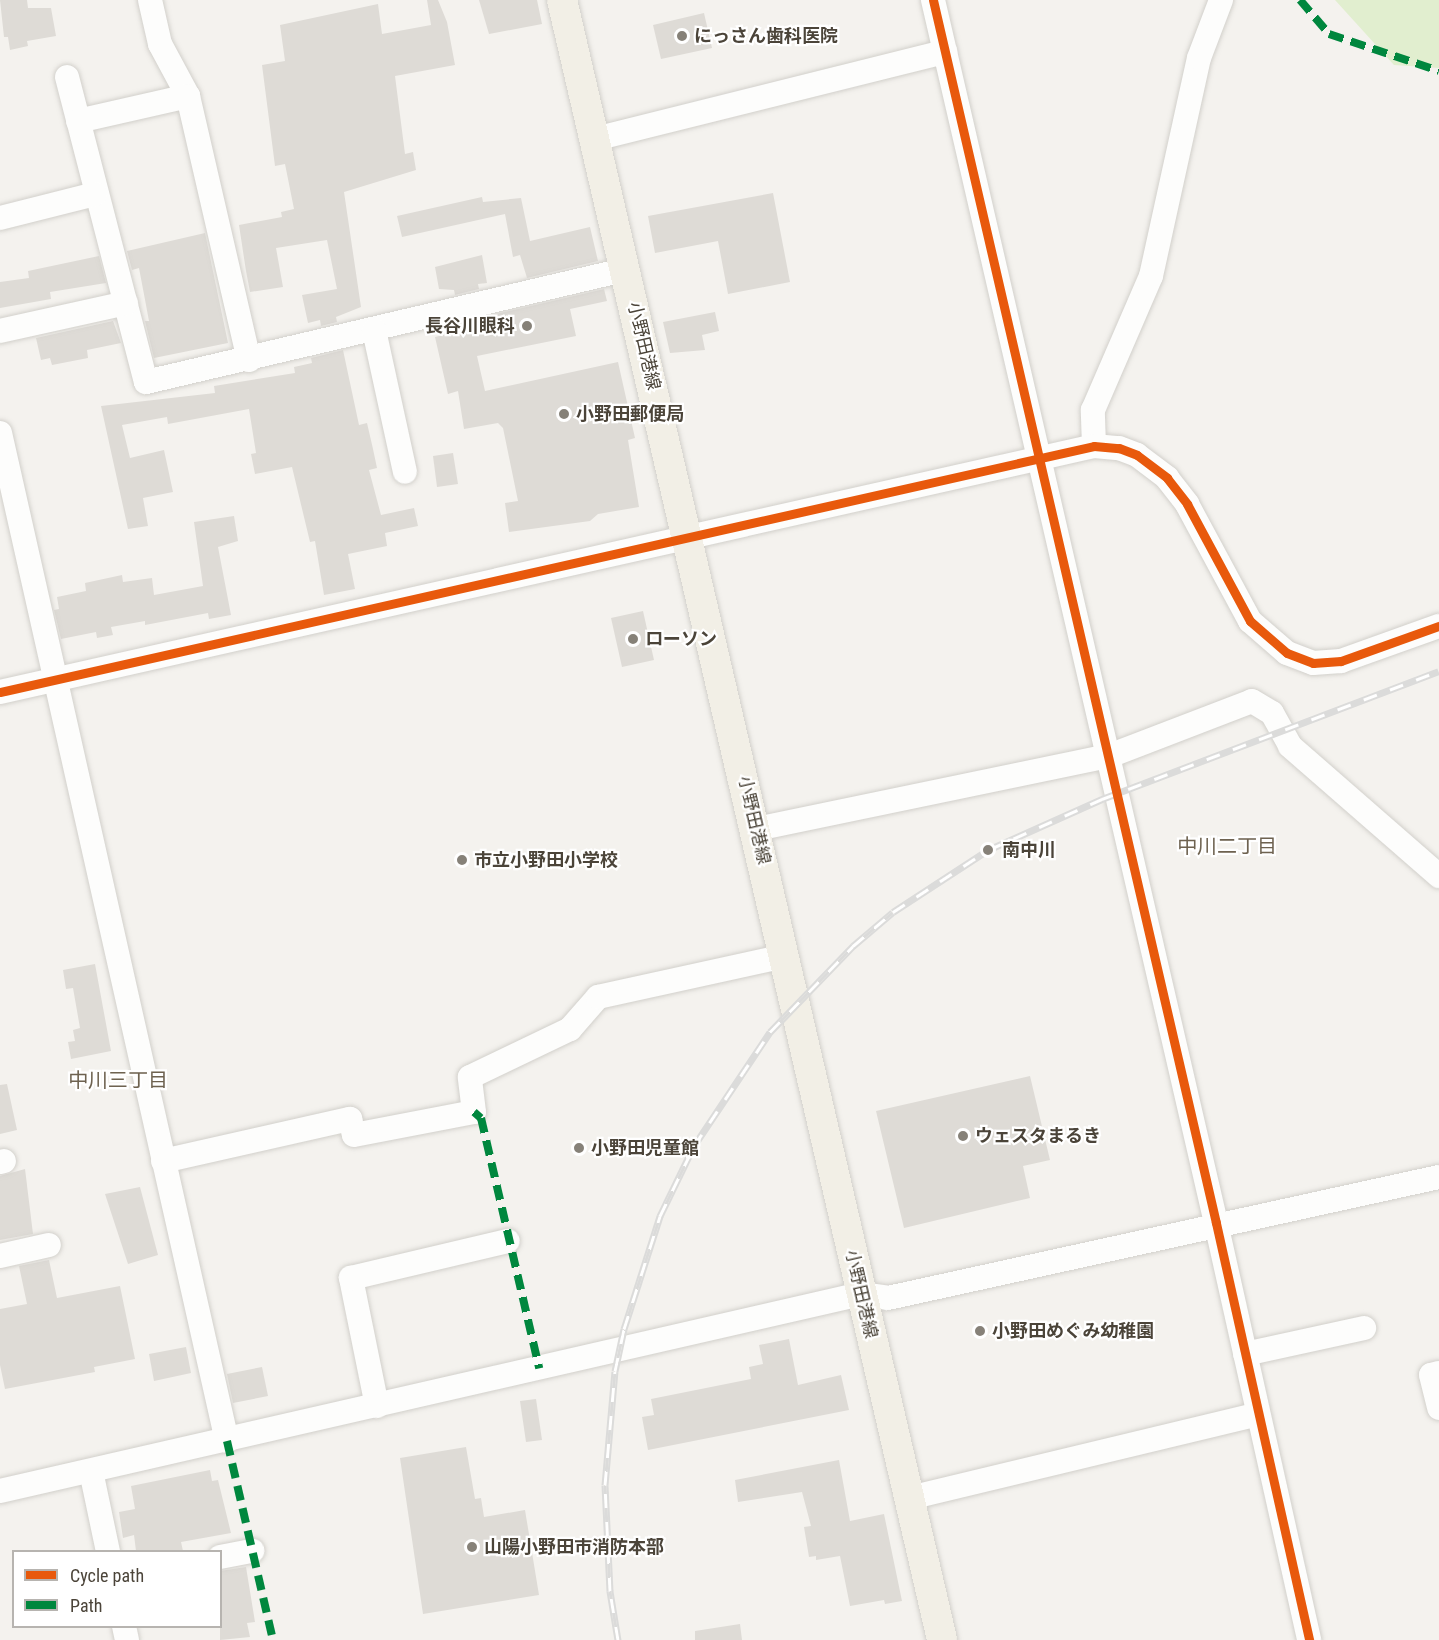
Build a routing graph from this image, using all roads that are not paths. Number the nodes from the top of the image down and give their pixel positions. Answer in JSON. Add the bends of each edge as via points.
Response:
{"nodes":[{"id":1,"x":150,"y":0,"type":"edge"},
{"id":2,"x":562,"y":0,"type":"edge"},
{"id":3,"x":933,"y":0,"type":"edge"},
{"id":4,"x":1221,"y":0,"type":"edge"},
{"id":5,"x":945,"y":52,"type":"junction"},
{"id":6,"x":67,"y":77,"type":"dead end"},
{"id":7,"x":188,"y":96,"type":"junction"},
{"id":8,"x":78,"y":121,"type":"junction"},
{"id":9,"x":595,"y":139,"type":"junction"},
{"id":10,"x":95,"y":194,"type":"junction"},
{"id":11,"x":0,"y":218,"type":"edge"},
{"id":12,"x":626,"y":269,"type":"junction"},
{"id":13,"x":126,"y":303,"type":"junction"},
{"id":14,"x":374,"y":330,"type":"junction"},
{"id":15,"x":0,"y":331,"type":"edge"},
{"id":16,"x":249,"y":360,"type":"junction"},
{"id":17,"x":0,"y":433,"type":"edge"},
{"id":18,"x":1094,"y":446,"type":"junction"},
{"id":19,"x":1039,"y":458,"type":"junction"},
{"id":20,"x":405,"y":472,"type":"dead end"},
{"id":21,"x":688,"y":535,"type":"junction"},
{"id":22,"x":1439,"y":626,"type":"edge"},
{"id":23,"x":55,"y":679,"type":"junction"},
{"id":24,"x":0,"y":692,"type":"edge"},
{"id":25,"x":1108,"y":756,"type":"junction"},
{"id":26,"x":756,"y":829,"type":"junction"},
{"id":27,"x":1439,"y":876,"type":"edge"},
{"id":28,"x":784,"y":956,"type":"junction"},
{"id":29,"x":163,"y":1161,"type":"junction"},
{"id":30,"x":1439,"y":1177,"type":"edge"},
{"id":31,"x":1216,"y":1223,"type":"junction"},
{"id":32,"x":508,"y":1241,"type":"dead end"},
{"id":33,"x":49,"y":1245,"type":"dead end"},
{"id":34,"x":0,"y":1256,"type":"edge"},
{"id":35,"x":861,"y":1294,"type":"junction"},
{"id":36,"x":1364,"y":1328,"type":"dead end"},
{"id":37,"x":1245,"y":1354,"type":"junction"},
{"id":38,"x":1439,"y":1373,"type":"edge"},
{"id":39,"x":376,"y":1406,"type":"junction"},
{"id":40,"x":1439,"y":1408,"type":"edge"},
{"id":41,"x":1258,"y":1414,"type":"junction"},
{"id":42,"x":227,"y":1441,"type":"junction"},
{"id":43,"x":91,"y":1471,"type":"junction"},
{"id":44,"x":0,"y":1491,"type":"edge"},
{"id":45,"x":909,"y":1498,"type":"junction"},
{"id":46,"x":108,"y":1550,"type":"edge"},
{"id":47,"x":252,"y":1551,"type":"dead end"},
{"id":48,"x":222,"y":1557,"type":"edge"},
{"id":49,"x":942,"y":1640,"type":"edge"},
{"id":50,"x":1309,"y":1640,"type":"edge"}],
"edges":[{"from":1,"to":7,"type":"street","via":[[160,44]]},
{"from":2,"to":9,"type":"main road","name":"小野田港線"},
{"from":3,"to":5,"type":"street"},
{"from":4,"to":18,"type":"street","via":[[1199,58],[1151,276],[1093,410]]},
{"from":5,"to":9,"type":"street"},
{"from":5,"to":19,"type":"street"},
{"from":6,"to":8,"type":"street"},
{"from":7,"to":8,"type":"street"},
{"from":7,"to":16,"type":"street"},
{"from":8,"to":10,"type":"street"},
{"from":9,"to":12,"type":"main road","name":"小野田港線"},
{"from":10,"to":11,"type":"street"},
{"from":10,"to":13,"type":"street","via":[[103,209]]},
{"from":12,"to":14,"type":"street"},
{"from":12,"to":21,"type":"main road","name":"小野田港線"},
{"from":13,"to":15,"type":"street"},
{"from":13,"to":16,"type":"street","via":[[146,382]]},
{"from":14,"to":16,"type":"street"},
{"from":14,"to":20,"type":"street"},
{"from":17,"to":23,"type":"street"},
{"from":18,"to":19,"type":"street"},
{"from":18,"to":22,"type":"street","via":[[1119,448],[1137,455],[1167,478],[1187,504],[1250,621],[1287,653],[1314,663],[1341,661]]},
{"from":19,"to":21,"type":"street"},
{"from":19,"to":25,"type":"street"},
{"from":21,"to":23,"type":"street"},
{"from":21,"to":26,"type":"main road","name":"小野田港線"},
{"from":23,"to":24,"type":"street"},
{"from":23,"to":29,"type":"street"},
{"from":25,"to":26,"type":"street"},
{"from":25,"to":27,"type":"street","via":[[1252,701],[1272,713],[1290,746]]},
{"from":25,"to":31,"type":"street"},
{"from":26,"to":28,"type":"main road","name":"小野田港線"},
{"from":28,"to":29,"type":"street","via":[[598,997],[570,1029],[470,1077],[474,1112],[354,1135],[350,1119]]},
{"from":28,"to":35,"type":"main road","name":"小野田港線"},
{"from":29,"to":42,"type":"street"},
{"from":30,"to":31,"type":"street"},
{"from":31,"to":35,"type":"street","via":[[888,1298]]},
{"from":31,"to":37,"type":"street"},
{"from":32,"to":39,"type":"street","via":[[351,1278]]},
{"from":33,"to":34,"type":"street"},
{"from":35,"to":39,"type":"street"},
{"from":35,"to":45,"type":"main road","name":"小野田港線"},
{"from":36,"to":37,"type":"street"},
{"from":37,"to":41,"type":"street"},
{"from":38,"to":40,"type":"street","via":[[1431,1375]]},
{"from":39,"to":42,"type":"street"},
{"from":41,"to":45,"type":"street"},
{"from":41,"to":50,"type":"street"},
{"from":42,"to":43,"type":"street"},
{"from":43,"to":44,"type":"street"},
{"from":43,"to":46,"type":"street"},
{"from":45,"to":49,"type":"main road","name":"小野田港線"},
{"from":47,"to":48,"type":"street"}]}
